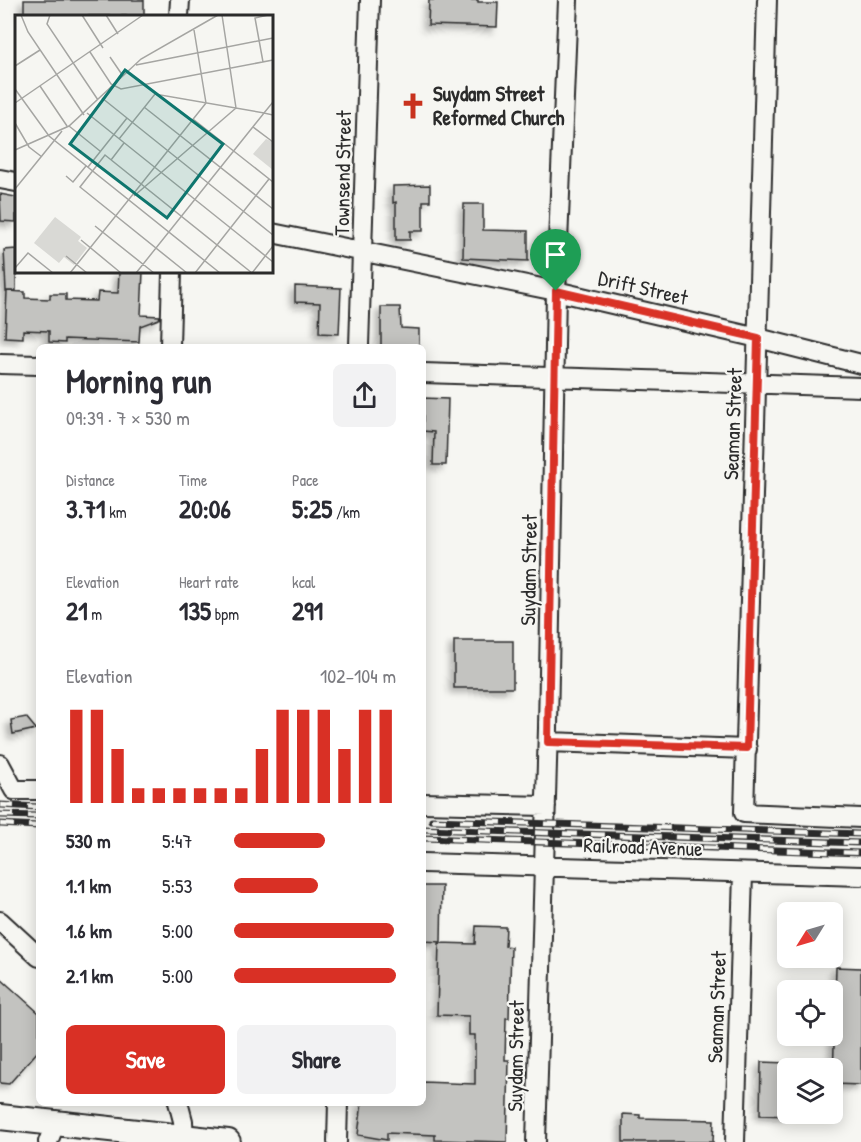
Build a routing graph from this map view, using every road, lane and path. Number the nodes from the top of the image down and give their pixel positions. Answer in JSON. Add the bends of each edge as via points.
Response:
{"nodes":[{"id":1,"x":180,"y":0,"type":"edge"},
{"id":2,"x":370,"y":0,"type":"edge"},
{"id":3,"x":568,"y":0,"type":"edge"},
{"id":4,"x":767,"y":0,"type":"edge"},
{"id":5,"x":179,"y":15,"type":"edge"},
{"id":6,"x":0,"y":179,"type":"edge"},
{"id":7,"x":15,"y":182,"type":"edge"},
{"id":8,"x":273,"y":233,"type":"edge"},
{"id":9,"x":363,"y":253,"type":"junction"},
{"id":10,"x":172,"y":273,"type":"edge"},
{"id":11,"x":556,"y":291,"type":"junction"},
{"id":12,"x":758,"y":338,"type":"junction"},
{"id":13,"x":170,"y":344,"type":"edge"},
{"id":14,"x":359,"y":344,"type":"edge"},
{"id":15,"x":0,"y":364,"type":"edge"},
{"id":16,"x":861,"y":364,"type":"edge"},
{"id":17,"x":36,"y":365,"type":"edge"},
{"id":18,"x":426,"y":373,"type":"edge"},
{"id":19,"x":556,"y":379,"type":"junction"},
{"id":20,"x":756,"y":384,"type":"junction"},
{"id":21,"x":861,"y":387,"type":"edge"},
{"id":22,"x":548,"y":742,"type":"junction"},
{"id":23,"x":747,"y":748,"type":"junction"},
{"id":24,"x":0,"y":764,"type":"edge"},
{"id":25,"x":36,"y":790,"type":"edge"},
{"id":26,"x":426,"y":803,"type":"edge"},
{"id":27,"x":546,"y":806,"type":"junction"},
{"id":28,"x":861,"y":818,"type":"edge"},
{"id":29,"x":426,"y":863,"type":"edge"},
{"id":30,"x":543,"y":867,"type":"junction"},
{"id":31,"x":743,"y":873,"type":"junction"},
{"id":32,"x":861,"y":876,"type":"edge"},
{"id":33,"x":0,"y":921,"type":"edge"},
{"id":34,"x":36,"y":954,"type":"edge"},
{"id":35,"x":179,"y":1106,"type":"edge"},
{"id":36,"x":338,"y":1106,"type":"edge"},
{"id":37,"x":0,"y":1117,"type":"edge"},
{"id":38,"x":51,"y":1133,"type":"edge"},
{"id":39,"x":183,"y":1139,"type":"edge"},
{"id":40,"x":228,"y":1142,"type":"edge"},
{"id":41,"x":337,"y":1142,"type":"edge"},
{"id":42,"x":536,"y":1142,"type":"edge"},
{"id":43,"x":735,"y":1142,"type":"edge"}],
"edges":[{"from":1,"to":5,"type":"street"},
{"from":2,"to":9,"type":"street","name":"Townsend Street"},
{"from":3,"to":11,"type":"street","name":"Suydam Street"},
{"from":4,"to":12,"type":"street","name":"Seaman Street"},
{"from":6,"to":7,"type":"street"},
{"from":8,"to":9,"type":"street","name":"Drift Street"},
{"from":9,"to":11,"type":"street","name":"Drift Street"},
{"from":9,"to":14,"type":"street","name":"Townsend Street"},
{"from":10,"to":13,"type":"street"},
{"from":11,"to":12,"type":"street","name":"Drift Street"},
{"from":11,"to":19,"type":"street","name":"Suydam Street"},
{"from":12,"to":16,"type":"street","name":"Drift Street"},
{"from":12,"to":20,"type":"street","name":"Seaman Street"},
{"from":15,"to":17,"type":"street"},
{"from":18,"to":19,"type":"street"},
{"from":19,"to":20,"type":"street"},
{"from":19,"to":22,"type":"street","name":"Suydam Street"},
{"from":20,"to":21,"type":"street"},
{"from":20,"to":23,"type":"street","name":"Seaman Street"},
{"from":22,"to":23,"type":"street"},
{"from":22,"to":27,"type":"street","name":"Suydam Street"},
{"from":23,"to":28,"type":"street","name":"Seaman Street","via":[[744,813]]},
{"from":24,"to":25,"type":"street","via":[[14,790]]},
{"from":26,"to":27,"type":"street"},
{"from":27,"to":30,"type":"street","name":"Suydam Street"},
{"from":29,"to":30,"type":"street","name":"Railroad Avenue"},
{"from":30,"to":31,"type":"street","name":"Railroad Avenue"},
{"from":30,"to":42,"type":"street","name":"Suydam Street"},
{"from":31,"to":32,"type":"street","name":"Railroad Avenue"},
{"from":31,"to":43,"type":"street","name":"Seaman Street"},
{"from":33,"to":34,"type":"street"},
{"from":35,"to":39,"type":"street"},
{"from":36,"to":41,"type":"street"},
{"from":37,"to":38,"type":"main road"},
{"from":38,"to":39,"type":"main road"},
{"from":39,"to":40,"type":"main road"}]}
